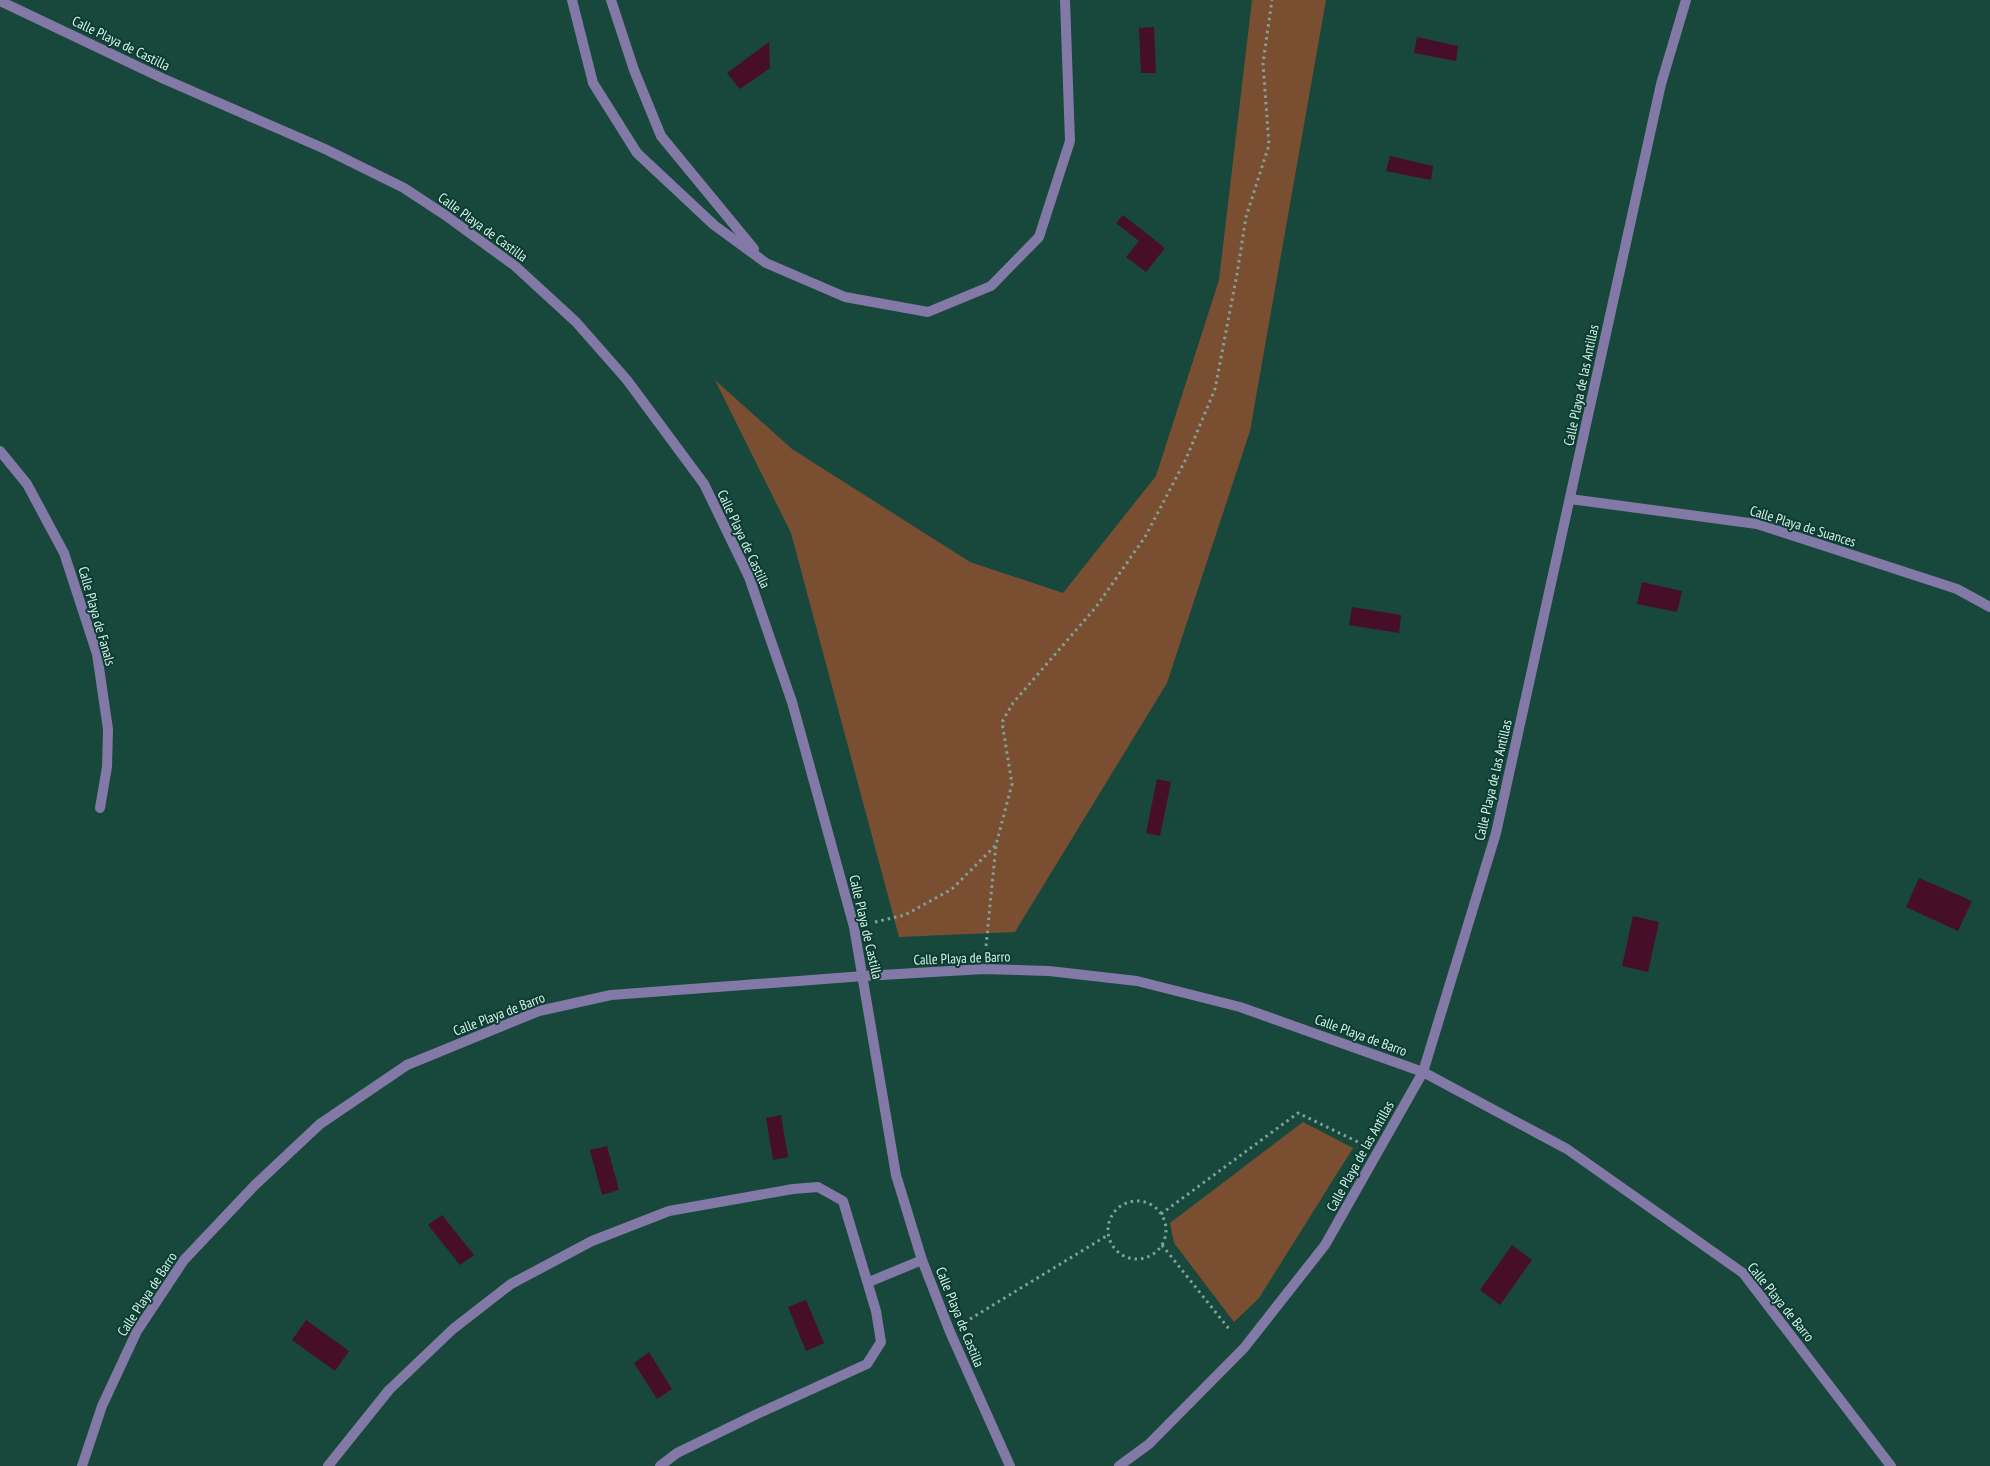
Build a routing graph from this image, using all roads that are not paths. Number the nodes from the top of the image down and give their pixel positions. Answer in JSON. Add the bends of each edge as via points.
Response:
{"nodes":[{"id":1,"x":572,"y":0,"type":"edge"},
{"id":2,"x":611,"y":0,"type":"edge"},
{"id":3,"x":1065,"y":0,"type":"edge"},
{"id":4,"x":1686,"y":0,"type":"edge"},
{"id":5,"x":0,"y":1,"type":"edge"},
{"id":6,"x":766,"y":263,"type":"junction"},
{"id":7,"x":0,"y":451,"type":"edge"},
{"id":8,"x":1570,"y":500,"type":"junction"},
{"id":9,"x":1990,"y":607,"type":"edge"},
{"id":10,"x":100,"y":808,"type":"dead end"},
{"id":11,"x":864,"y":976,"type":"junction"},
{"id":12,"x":1423,"y":1072,"type":"junction"},
{"id":13,"x":922,"y":1260,"type":"junction"},
{"id":14,"x":868,"y":1282,"type":"junction"},
{"id":15,"x":82,"y":1466,"type":"edge"},
{"id":16,"x":328,"y":1466,"type":"edge"},
{"id":17,"x":660,"y":1466,"type":"edge"},
{"id":18,"x":1010,"y":1466,"type":"edge"},
{"id":19,"x":1119,"y":1466,"type":"edge"},
{"id":20,"x":1891,"y":1466,"type":"edge"}],
"edges":[{"from":1,"to":6,"type":"street","via":[[593,82],[637,153],[714,225]]},
{"from":2,"to":6,"type":"street","via":[[634,70],[661,136]]},
{"from":3,"to":6,"type":"street","via":[[1070,141],[1039,237],[991,286],[928,312],[845,297]]},
{"from":4,"to":8,"type":"street","name":"Calle Playa de las Antillas","via":[[1661,84]]},
{"from":5,"to":11,"type":"street","name":"Calle Playa de Castilla","via":[[404,188],[515,266],[576,322],[627,380],[704,484],[749,577],[792,702],[854,926]]},
{"from":7,"to":10,"type":"street","name":"Calle Playa de Fanals","via":[[27,484],[64,553],[97,654],[108,729],[107,767]]},
{"from":8,"to":9,"type":"street","name":"Calle Playa de Suances","via":[[1757,524],[1957,589]]},
{"from":8,"to":12,"type":"street","name":"Calle Playa de las Antillas","via":[[1496,833]]},
{"from":11,"to":12,"type":"street","name":"Calle Playa de Barro","via":[[984,969],[1049,971],[1137,981],[1240,1007]]},
{"from":11,"to":13,"type":"street","name":"Calle Playa de Castilla","via":[[896,1175]]},
{"from":11,"to":15,"type":"street","name":"Calle Playa de Barro","via":[[611,995],[539,1011],[407,1065],[320,1124],[255,1185],[184,1260],[137,1330],[102,1406]]},
{"from":12,"to":19,"type":"street","name":"Calle Playa de las Antillas","via":[[1325,1245],[1244,1348],[1149,1444]]},
{"from":12,"to":20,"type":"street","name":"Calle Playa de Barro","via":[[1567,1149],[1743,1273]]},
{"from":13,"to":14,"type":"street"},
{"from":13,"to":18,"type":"street","name":"Calle Playa de Castilla","via":[[950,1332]]},
{"from":14,"to":16,"type":"street","via":[[843,1201],[818,1187],[669,1211],[592,1241],[511,1284],[454,1329],[390,1390]]},
{"from":14,"to":17,"type":"street","via":[[881,1342],[867,1364],[748,1418]]}]}
